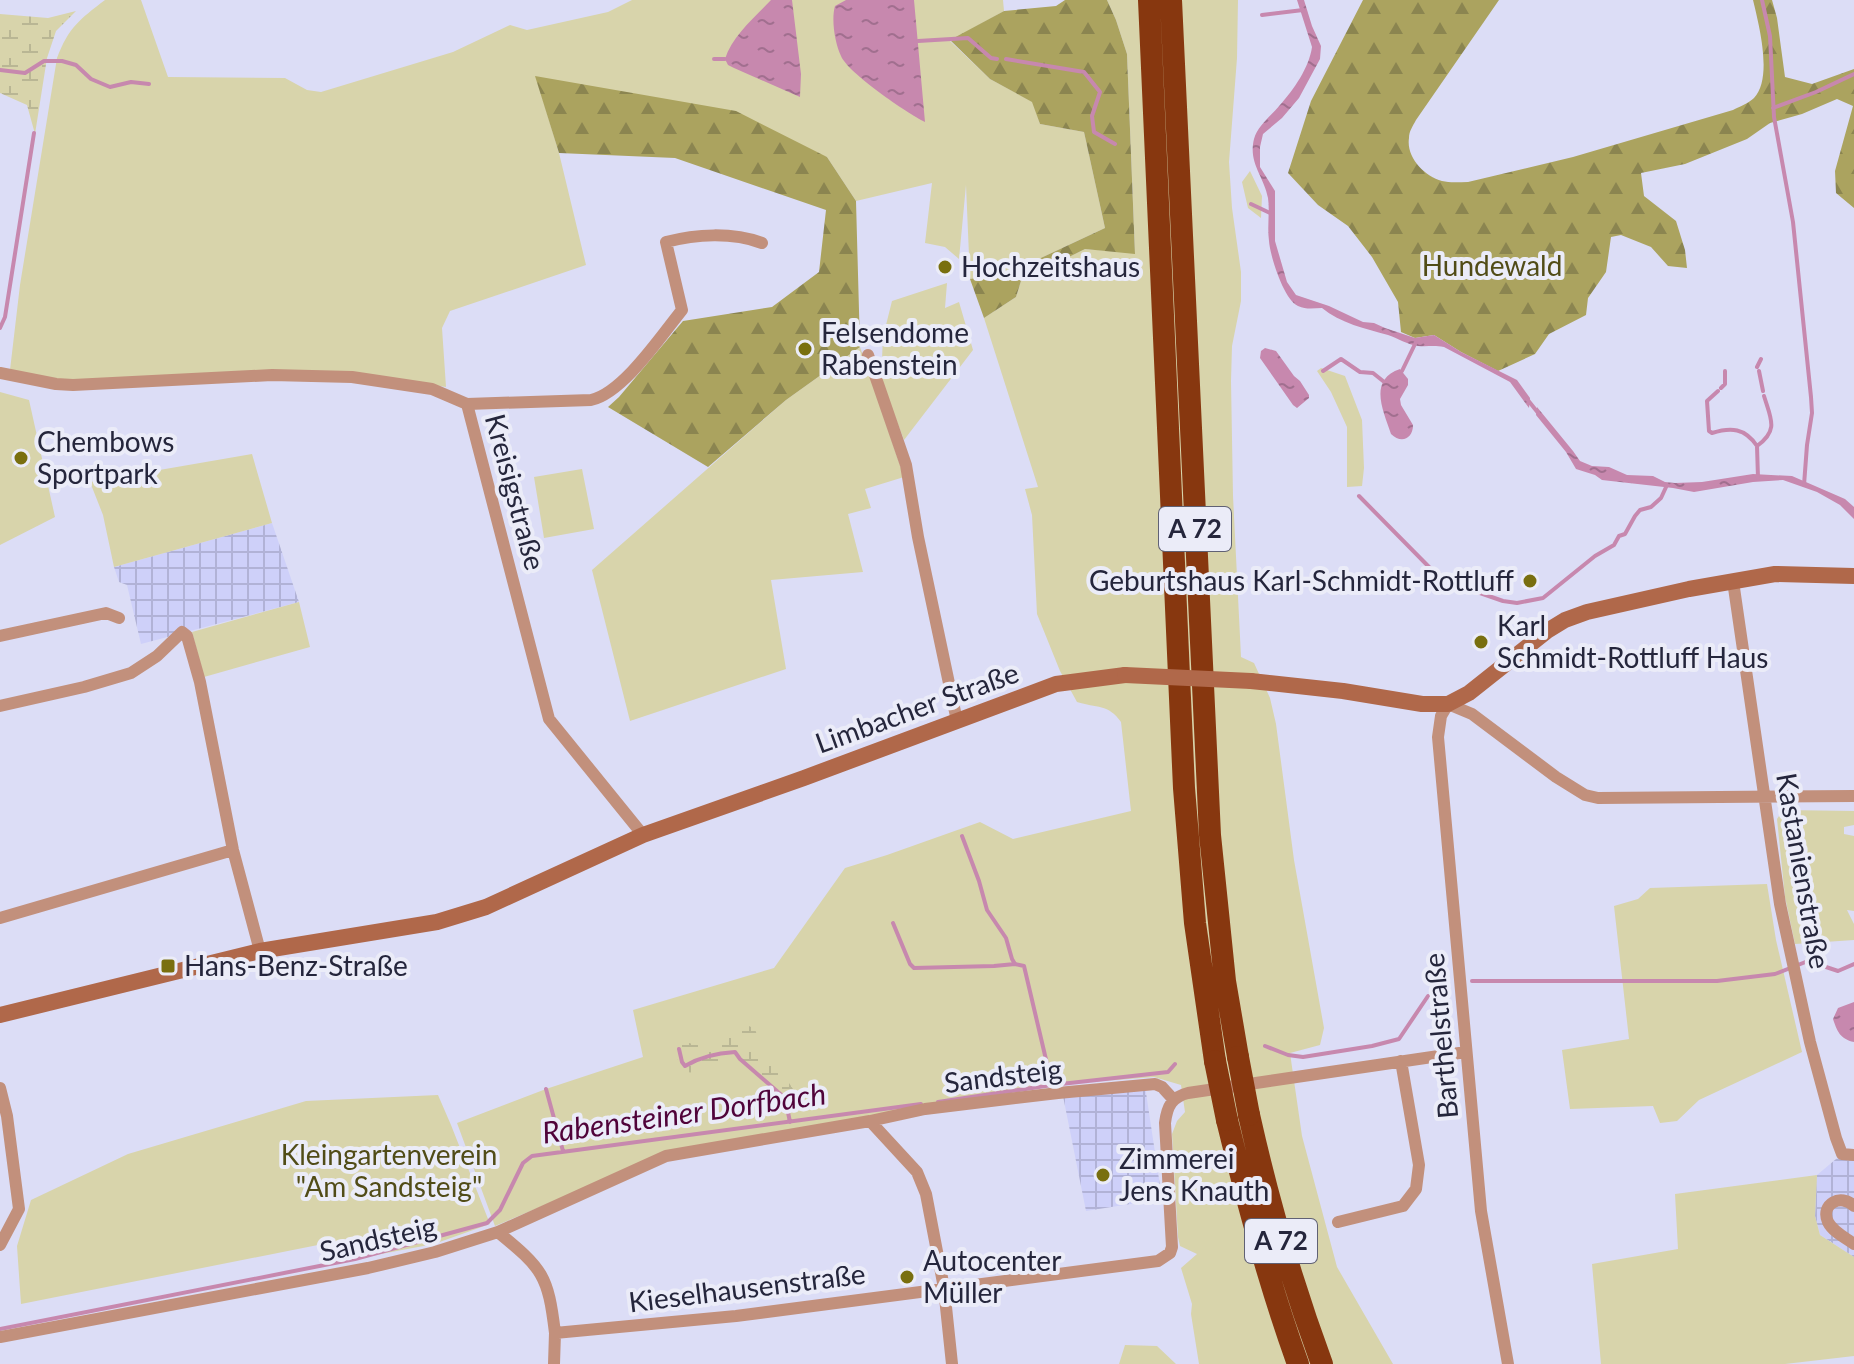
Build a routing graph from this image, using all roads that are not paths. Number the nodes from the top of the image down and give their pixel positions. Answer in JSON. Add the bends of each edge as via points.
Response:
{"nodes":[{"id":1,"x":1149,"y":0,"type":"edge"},
{"id":2,"x":1171,"y":0,"type":"edge"},
{"id":3,"x":762,"y":243,"type":"dead end"},
{"id":4,"x":868,"y":355,"type":"dead end"},
{"id":5,"x":0,"y":373,"type":"edge"},
{"id":6,"x":467,"y":404,"type":"junction"},
{"id":7,"x":1854,"y":576,"type":"edge"},
{"id":8,"x":1733,"y":581,"type":"junction"},
{"id":9,"x":119,"y":618,"type":"dead end"},
{"id":10,"x":0,"y":636,"type":"edge"},
{"id":11,"x":1448,"y":704,"type":"junction"},
{"id":12,"x":0,"y":706,"type":"edge"},
{"id":13,"x":957,"y":721,"type":"junction"},
{"id":14,"x":1854,"y":796,"type":"edge"},
{"id":15,"x":1766,"y":798,"type":"junction"},
{"id":16,"x":643,"y":835,"type":"junction"},
{"id":17,"x":233,"y":850,"type":"junction"},
{"id":18,"x":0,"y":918,"type":"edge"},
{"id":19,"x":260,"y":951,"type":"junction"},
{"id":20,"x":0,"y":1015,"type":"edge"},
{"id":21,"x":1466,"y":1052,"type":"junction"},
{"id":22,"x":1401,"y":1061,"type":"junction"},
{"id":23,"x":0,"y":1088,"type":"edge"},
{"id":24,"x":1173,"y":1099,"type":"junction"},
{"id":25,"x":1238,"y":1117,"type":"junction"},
{"id":26,"x":870,"y":1121,"type":"junction"},
{"id":27,"x":1854,"y":1155,"type":"edge"},
{"id":28,"x":1854,"y":1206,"type":"edge"},
{"id":29,"x":1338,"y":1222,"type":"dead end"},
{"id":30,"x":498,"y":1232,"type":"junction"},
{"id":31,"x":1854,"y":1244,"type":"edge"},
{"id":32,"x":0,"y":1245,"type":"edge"},
{"id":33,"x":944,"y":1288,"type":"junction"},
{"id":34,"x":555,"y":1333,"type":"junction"},
{"id":35,"x":0,"y":1337,"type":"edge"},
{"id":36,"x":554,"y":1364,"type":"edge"},
{"id":37,"x":952,"y":1364,"type":"edge"},
{"id":38,"x":1298,"y":1364,"type":"edge"},
{"id":39,"x":1322,"y":1364,"type":"edge"},
{"id":40,"x":1508,"y":1364,"type":"edge"}],
"edges":[{"from":1,"to":25,"type":"highway","number":"A 72","bridge":true,"via":[[1184,788],[1195,923],[1215,1061]]},
{"from":2,"to":25,"type":"highway","number":"A 72","bridge":true,"via":[[1209,822],[1238,1057]]},
{"from":3,"to":6,"type":"street","via":[[689,236],[666,242],[682,310],[638,364],[601,398]]},
{"from":4,"to":13,"type":"street","via":[[906,465]]},
{"from":5,"to":6,"type":"street","name":"Kreisigstraße","via":[[73,385],[272,375],[352,377],[432,389]]},
{"from":6,"to":16,"type":"street","name":"Kreisigstraße","via":[[549,719]]},
{"from":7,"to":8,"type":"street","via":[[1775,574]]},
{"from":8,"to":11,"type":"street","via":[[1565,620]]},
{"from":8,"to":15,"type":"street","name":"Kastanienstraße"},
{"from":9,"to":10,"type":"street","via":[[106,613]]},
{"from":11,"to":13,"type":"street","name":"Limbacher Straße","bridge":true,"via":[[1251,681],[1125,675],[1056,684]]},
{"from":11,"to":15,"type":"street","via":[[1472,714],[1585,795]]},
{"from":11,"to":21,"type":"street","name":"Barthelstraße","via":[[1438,737]]},
{"from":12,"to":17,"type":"street","via":[[131,673],[182,632],[200,682]]},
{"from":13,"to":16,"type":"street","name":"Limbacher Straße"},
{"from":14,"to":15,"type":"street"},
{"from":15,"to":27,"type":"street","name":"Kastanienstraße","via":[[1780,904],[1810,1042],[1842,1154]]},
{"from":16,"to":19,"type":"street","name":"Limbacher Straße","via":[[520,893],[437,922]]},
{"from":17,"to":18,"type":"street"},
{"from":17,"to":19,"type":"street"},
{"from":19,"to":20,"type":"street","name":"Limbacher Straße"},
{"from":21,"to":22,"type":"street"},
{"from":21,"to":40,"type":"street","name":"Barthelstraße","via":[[1481,1211]]},
{"from":22,"to":24,"type":"street"},
{"from":22,"to":29,"type":"street","via":[[1419,1165],[1416,1189],[1403,1206]]},
{"from":23,"to":32,"type":"street","via":[[19,1209]]},
{"from":24,"to":26,"type":"street","name":"Sandsteig","via":[[1162,1087],[1144,1083],[925,1109]]},
{"from":24,"to":33,"type":"street","name":"Kieselhausenstraße","via":[[1165,1123],[1172,1247],[1164,1258]]},
{"from":25,"to":38,"type":"highway","number":"A 72","via":[[1261,1252]]},
{"from":25,"to":39,"type":"highway","number":"A 72","via":[[1263,1175]]},
{"from":26,"to":30,"type":"street","name":"Sandsteig","via":[[666,1156]]},
{"from":26,"to":33,"type":"street","via":[[917,1172]]},
{"from":28,"to":31,"type":"street","via":[[1839,1199],[1831,1203],[1827,1219]]},
{"from":30,"to":34,"type":"street","via":[[544,1278]]},
{"from":30,"to":35,"type":"street","name":"Sandsteig","via":[[368,1268]]},
{"from":33,"to":34,"type":"street","name":"Kieselhausenstraße"},
{"from":33,"to":37,"type":"street"},
{"from":34,"to":36,"type":"street"}]}
